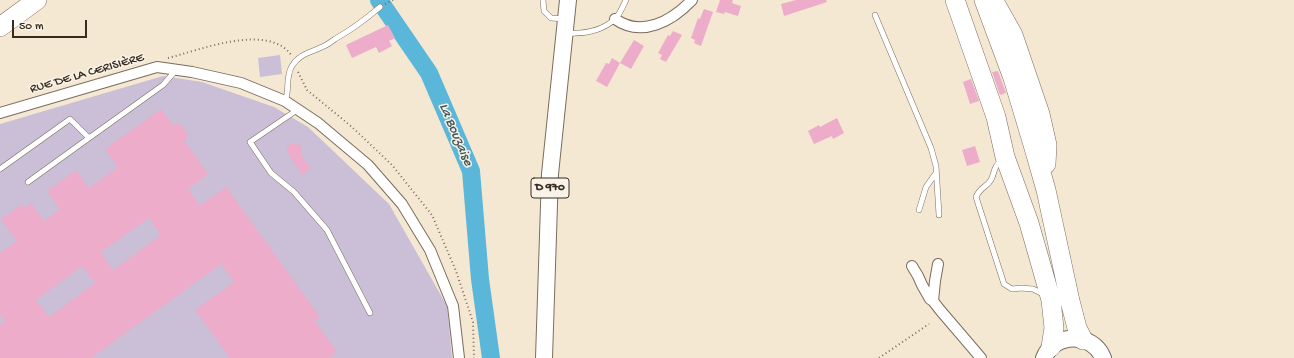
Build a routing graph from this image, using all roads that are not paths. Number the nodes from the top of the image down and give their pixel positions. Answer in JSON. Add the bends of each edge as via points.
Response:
{"nodes":[{"id":1,"x":37,"y":0,"type":"edge"},
{"id":2,"x":543,"y":0,"type":"edge"},
{"id":3,"x":568,"y":0,"type":"edge"},
{"id":4,"x":626,"y":0,"type":"edge"},
{"id":5,"x":692,"y":0,"type":"edge"},
{"id":6,"x":955,"y":0,"type":"edge"},
{"id":7,"x":984,"y":0,"type":"edge"},
{"id":8,"x":993,"y":0,"type":"edge"},
{"id":9,"x":380,"y":7,"type":"dead end"},
{"id":10,"x":875,"y":15,"type":"dead end"},
{"id":11,"x":615,"y":18,"type":"junction"},
{"id":12,"x":565,"y":26,"type":"junction"},
{"id":13,"x":0,"y":27,"type":"edge"},
{"id":14,"x":176,"y":70,"type":"junction"},
{"id":15,"x":285,"y":101,"type":"junction"},
{"id":16,"x":297,"y":110,"type":"junction"},
{"id":17,"x":0,"y":113,"type":"edge"},
{"id":18,"x":89,"y":138,"type":"junction"},
{"id":19,"x":1005,"y":157,"type":"junction"},
{"id":20,"x":0,"y":170,"type":"edge"},
{"id":21,"x":936,"y":173,"type":"junction"},
{"id":22,"x":28,"y":182,"type":"dead end"},
{"id":23,"x":1046,"y":190,"type":"junction"},
{"id":24,"x":919,"y":210,"type":"dead end"},
{"id":25,"x":939,"y":215,"type":"dead end"},
{"id":26,"x":938,"y":264,"type":"dead end"},
{"id":27,"x":912,"y":266,"type":"dead end"},
{"id":28,"x":1051,"y":300,"type":"junction"},
{"id":29,"x":933,"y":301,"type":"junction"},
{"id":30,"x":370,"y":313,"type":"dead end"},
{"id":31,"x":1083,"y":340,"type":"junction"},
{"id":32,"x":1048,"y":352,"type":"edge"},
{"id":33,"x":459,"y":358,"type":"edge"},
{"id":34,"x":544,"y":358,"type":"edge"},
{"id":35,"x":981,"y":358,"type":"edge"},
{"id":36,"x":1103,"y":358,"type":"edge"}],
"edges":[{"from":1,"to":13,"type":"highway"},
{"from":2,"to":12,"type":"lane","via":[[544,11]]},
{"from":3,"to":12,"type":"main road","number":"D 970"},
{"from":4,"to":11,"type":"lane"},
{"from":5,"to":11,"type":"street","via":[[682,10],[653,26],[631,27]]},
{"from":6,"to":19,"type":"highway","via":[[996,117]]},
{"from":7,"to":23,"type":"highway","via":[[1013,78]]},
{"from":8,"to":23,"type":"highway","via":[[1013,35],[1040,114],[1047,145]]},
{"from":9,"to":15,"type":"lane","via":[[336,39],[295,60],[290,68]]},
{"from":10,"to":21,"type":"lane","via":[[931,148]]},
{"from":11,"to":12,"type":"lane","via":[[592,32]]},
{"from":12,"to":34,"type":"main road","number":"D 970","via":[[550,174]]},
{"from":14,"to":15,"type":"street","name":"RUE DE LA CERISIÈRE","via":[[241,83]]},
{"from":14,"to":17,"type":"street","name":"RUE DE LA CERISIÈRE","via":[[157,68]]},
{"from":14,"to":18,"type":"lane","via":[[163,85]]},
{"from":15,"to":16,"type":"street","name":"RUE DE LA CERISIÈRE"},
{"from":16,"to":30,"type":"lane","via":[[250,142],[271,173],[294,192],[327,230]]},
{"from":16,"to":33,"type":"street","name":"RUE DE LA CERISIÈRE","via":[[318,123],[368,165],[402,204],[430,250],[453,306]]},
{"from":18,"to":20,"type":"lane","via":[[70,119]]},
{"from":18,"to":22,"type":"lane"},
{"from":19,"to":28,"type":"highway","via":[[1029,223]]},
{"from":19,"to":28,"type":"lane","via":[[996,165],[990,181],[979,190],[976,198],[998,267],[1004,284],[1008,287],[1033,289]]},
{"from":21,"to":24,"type":"lane","via":[[926,187]]},
{"from":21,"to":25,"type":"lane"},
{"from":23,"to":31,"type":"highway","via":[[1070,301]]},
{"from":26,"to":29,"type":"street"},
{"from":27,"to":29,"type":"street"},
{"from":28,"to":32,"type":"highway","via":[[1054,328]]},
{"from":29,"to":35,"type":"street"},
{"from":31,"to":32,"type":"main road","via":[[1063,340]]},
{"from":31,"to":36,"type":"main road","via":[[1091,343]]}]}
